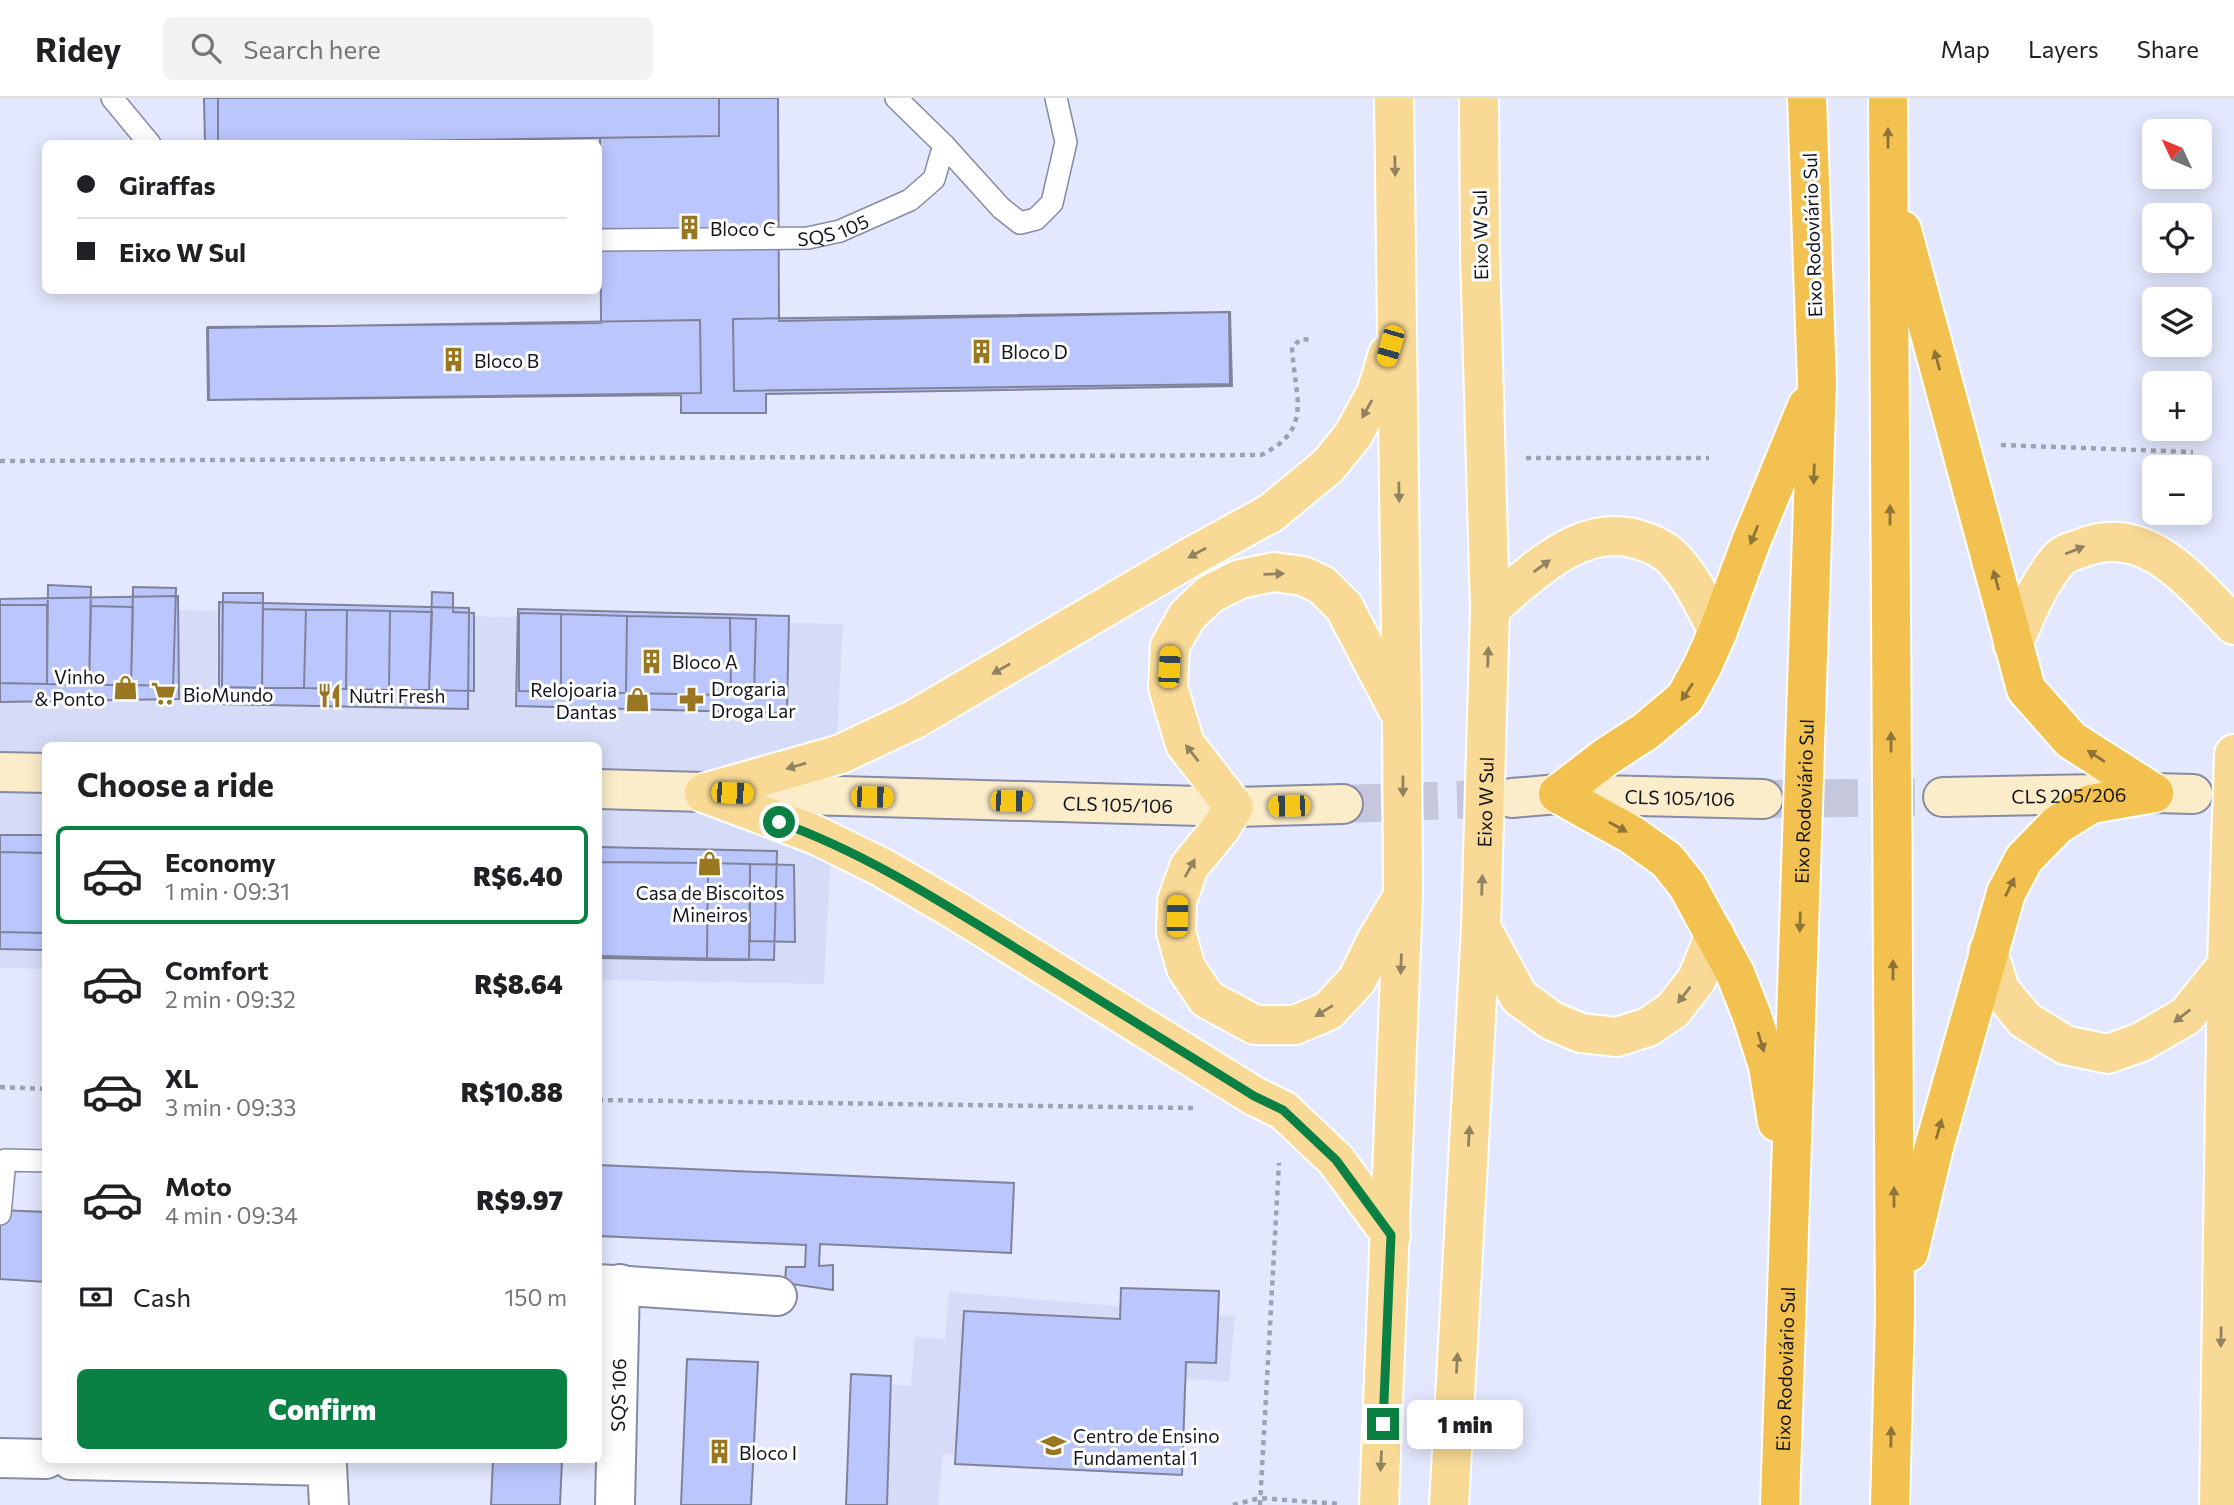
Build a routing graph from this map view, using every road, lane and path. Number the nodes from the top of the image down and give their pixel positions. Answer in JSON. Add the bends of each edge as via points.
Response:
{"nodes":[{"id":1,"x":112,"y":98,"type":"edge"},
{"id":2,"x":896,"y":98,"type":"edge"},
{"id":3,"x":1056,"y":98,"type":"edge"},
{"id":4,"x":1394,"y":98,"type":"edge"},
{"id":5,"x":1479,"y":98,"type":"edge"},
{"id":6,"x":1807,"y":98,"type":"edge"},
{"id":7,"x":1888,"y":98,"type":"edge"},
{"id":8,"x":147,"y":140,"type":"edge"},
{"id":9,"x":944,"y":145,"type":"junction"},
{"id":10,"x":1888,"y":179,"type":"junction"},
{"id":11,"x":602,"y":240,"type":"edge"},
{"id":12,"x":1397,"y":322,"type":"junction"},
{"id":13,"x":1311,"y":341,"type":"dead end"},
{"id":14,"x":1817,"y":382,"type":"junction"},
{"id":15,"x":1997,"y":445,"type":"dead end"},
{"id":16,"x":2193,"y":452,"type":"dead end"},
{"id":17,"x":1526,"y":458,"type":"dead end"},
{"id":18,"x":1709,"y":458,"type":"dead end"},
{"id":19,"x":0,"y":461,"type":"edge"},
{"id":20,"x":1490,"y":610,"type":"junction"},
{"id":21,"x":2234,"y":625,"type":"edge"},
{"id":22,"x":1718,"y":631,"type":"junction"},
{"id":23,"x":2013,"y":645,"type":"junction"},
{"id":24,"x":1402,"y":718,"type":"junction"},
{"id":25,"x":2234,"y":754,"type":"edge"},
{"id":26,"x":0,"y":772,"type":"edge"},
{"id":27,"x":42,"y":773,"type":"edge"},
{"id":28,"x":602,"y":789,"type":"edge"},
{"id":29,"x":704,"y":793,"type":"junction"},
{"id":30,"x":2154,"y":793,"type":"junction"},
{"id":31,"x":1558,"y":794,"type":"junction"},
{"id":32,"x":2193,"y":794,"type":"dead end"},
{"id":33,"x":1943,"y":797,"type":"tunnel mouth"},
{"id":34,"x":1512,"y":798,"type":"tunnel mouth"},
{"id":35,"x":1763,"y":799,"type":"tunnel mouth"},
{"id":36,"x":1343,"y":804,"type":"tunnel mouth"},
{"id":37,"x":1234,"y":807,"type":"junction"},
{"id":38,"x":1403,"y":896,"type":"junction"},
{"id":39,"x":1481,"y":927,"type":"junction"},
{"id":40,"x":1715,"y":934,"type":"junction"},
{"id":41,"x":1989,"y":951,"type":"junction"},
{"id":42,"x":2227,"y":965,"type":"junction"},
{"id":43,"x":0,"y":1087,"type":"edge"},
{"id":44,"x":42,"y":1089,"type":"edge"},
{"id":45,"x":602,"y":1100,"type":"edge"},
{"id":46,"x":1199,"y":1108,"type":"dead end"},
{"id":47,"x":1283,"y":1110,"type":"junction"},
{"id":48,"x":42,"y":1161,"type":"edge"},
{"id":49,"x":1791,"y":1206,"type":"junction"},
{"id":50,"x":0,"y":1214,"type":"edge"},
{"id":51,"x":1391,"y":1235,"type":"junction"},
{"id":52,"x":609,"y":1284,"type":"edge"},
{"id":53,"x":777,"y":1296,"type":"dead end"},
{"id":54,"x":1895,"y":1314,"type":"junction"},
{"id":55,"x":0,"y":1458,"type":"edge"},
{"id":56,"x":42,"y":1459,"type":"edge"},
{"id":57,"x":329,"y":1463,"type":"edge"},
{"id":58,"x":1260,"y":1498,"type":"junction"},
{"id":59,"x":329,"y":1505,"type":"edge"},
{"id":60,"x":615,"y":1505,"type":"edge"},
{"id":61,"x":1233,"y":1505,"type":"edge"},
{"id":62,"x":1260,"y":1505,"type":"edge"},
{"id":63,"x":1347,"y":1505,"type":"edge"},
{"id":64,"x":1379,"y":1505,"type":"edge"},
{"id":65,"x":1449,"y":1505,"type":"edge"},
{"id":66,"x":1780,"y":1505,"type":"edge"},
{"id":67,"x":1890,"y":1505,"type":"edge"},
{"id":68,"x":2219,"y":1505,"type":"edge"}],
"edges":[{"from":1,"to":8,"type":"lane"},
{"from":2,"to":9,"type":"lane"},
{"from":3,"to":9,"type":"lane","via":[[1066,142],[1052,203],[1036,219],[1020,223],[1001,208]]},
{"from":4,"to":12,"type":"main road","one_way":true},
{"from":5,"to":20,"type":"main road","name":"Eixo W Sul"},
{"from":6,"to":14,"type":"highway","name":"Eixo Rodoviário Sul"},
{"from":10,"to":7,"type":"highway","one_way":true},
{"from":9,"to":11,"type":"lane","name":"SQS 105","via":[[934,179],[910,200],[840,231],[808,238]]},
{"from":23,"to":10,"type":"highway","one_way":true},
{"from":54,"to":10,"type":"highway","one_way":true},
{"from":12,"to":24,"type":"main road","one_way":true},
{"from":12,"to":29,"type":"main road","one_way":true,"via":[[1376,393],[1353,435],[1329,465],[1271,513],[915,719],[841,754]]},
{"from":13,"to":19,"type":"path","via":[[1301,339],[1292,347],[1297,422],[1278,447],[1261,456]]},
{"from":14,"to":22,"type":"highway","one_way":true},
{"from":14,"to":49,"type":"highway","name":"Eixo Rodoviário Sul","one_way":true},
{"from":15,"to":16,"type":"path"},
{"from":17,"to":18,"type":"path"},
{"from":20,"to":22,"type":"main road","one_way":true,"via":[[1566,548],[1620,534],[1653,544],[1675,560]]},
{"from":39,"to":20,"type":"main road","name":"Eixo W Sul","one_way":true},
{"from":23,"to":21,"type":"main road","one_way":true,"via":[[2037,590],[2060,556],[2100,541],[2135,543],[2175,565]]},
{"from":22,"to":31,"type":"highway","one_way":true,"via":[[1685,698]]},
{"from":30,"to":23,"type":"highway","one_way":true,"via":[[2071,740],[2026,688]]},
{"from":37,"to":24,"type":"main road","one_way":true,"via":[[1185,744],[1168,687],[1170,646],[1187,616],[1210,594],[1240,579],[1274,572],[1303,576],[1322,585],[1345,607]]},
{"from":24,"to":38,"type":"main road","one_way":true},
{"from":25,"to":42,"type":"main road"},
{"from":26,"to":27,"type":"street"},
{"from":28,"to":29,"type":"street","name":"CLS 105/106"},
{"from":29,"to":37,"type":"street","name":"CLS 105/106"},
{"from":29,"to":47,"type":"main road","via":[[816,835],[881,867]]},
{"from":30,"to":32,"type":"street","name":"CLS 205/206"},
{"from":30,"to":33,"type":"street","name":"CLS 205/206"},
{"from":41,"to":30,"type":"highway","one_way":true,"via":[[2006,893],[2024,859],[2057,825],[2091,804]]},
{"from":31,"to":34,"type":"street","name":"CLS 105/106"},
{"from":31,"to":35,"type":"street","name":"CLS 105/106"},
{"from":31,"to":40,"type":"highway","one_way":true,"via":[[1667,860]]},
{"from":36,"to":37,"type":"street","name":"CLS 105/106"},
{"from":38,"to":37,"type":"main road","one_way":true,"via":[[1357,980],[1328,1011],[1295,1025],[1255,1025],[1208,999],[1186,968],[1177,932],[1177,901],[1189,867]]},
{"from":38,"to":51,"type":"main road","one_way":true},
{"from":40,"to":39,"type":"main road","one_way":true,"via":[[1697,979],[1673,1010],[1648,1027],[1617,1037],[1581,1033],[1552,1021],[1519,997]]},
{"from":65,"to":39,"type":"main road","name":"Eixo W Sul","one_way":true},
{"from":40,"to":49,"type":"highway","one_way":true,"via":[[1735,973],[1768,1066]]},
{"from":42,"to":41,"type":"main road","one_way":true,"via":[[2186,1016],[2141,1042],[2108,1054],[2065,1045],[2025,1020],[2000,990]]},
{"from":54,"to":41,"type":"highway","one_way":true,"via":[[1934,1147]]},
{"from":42,"to":68,"type":"main road","one_way":true},
{"from":43,"to":44,"type":"path"},
{"from":45,"to":46,"type":"path"},
{"from":47,"to":51,"type":"main road","via":[[1336,1160]]},
{"from":47,"to":58,"type":"path"},
{"from":48,"to":50,"type":"lane","via":[[5,1160]]},
{"from":49,"to":66,"type":"highway","name":"Eixo Rodoviário Sul"},
{"from":51,"to":64,"type":"main road","one_way":true},
{"from":52,"to":53,"type":"street","name":"SQS 106"},
{"from":52,"to":60,"type":"street","name":"SQS 106"},
{"from":67,"to":54,"type":"highway","one_way":true},
{"from":55,"to":56,"type":"street"},
{"from":57,"to":59,"type":"street"},
{"from":58,"to":61,"type":"path"},
{"from":58,"to":62,"type":"path"},
{"from":58,"to":63,"type":"path"}]}
